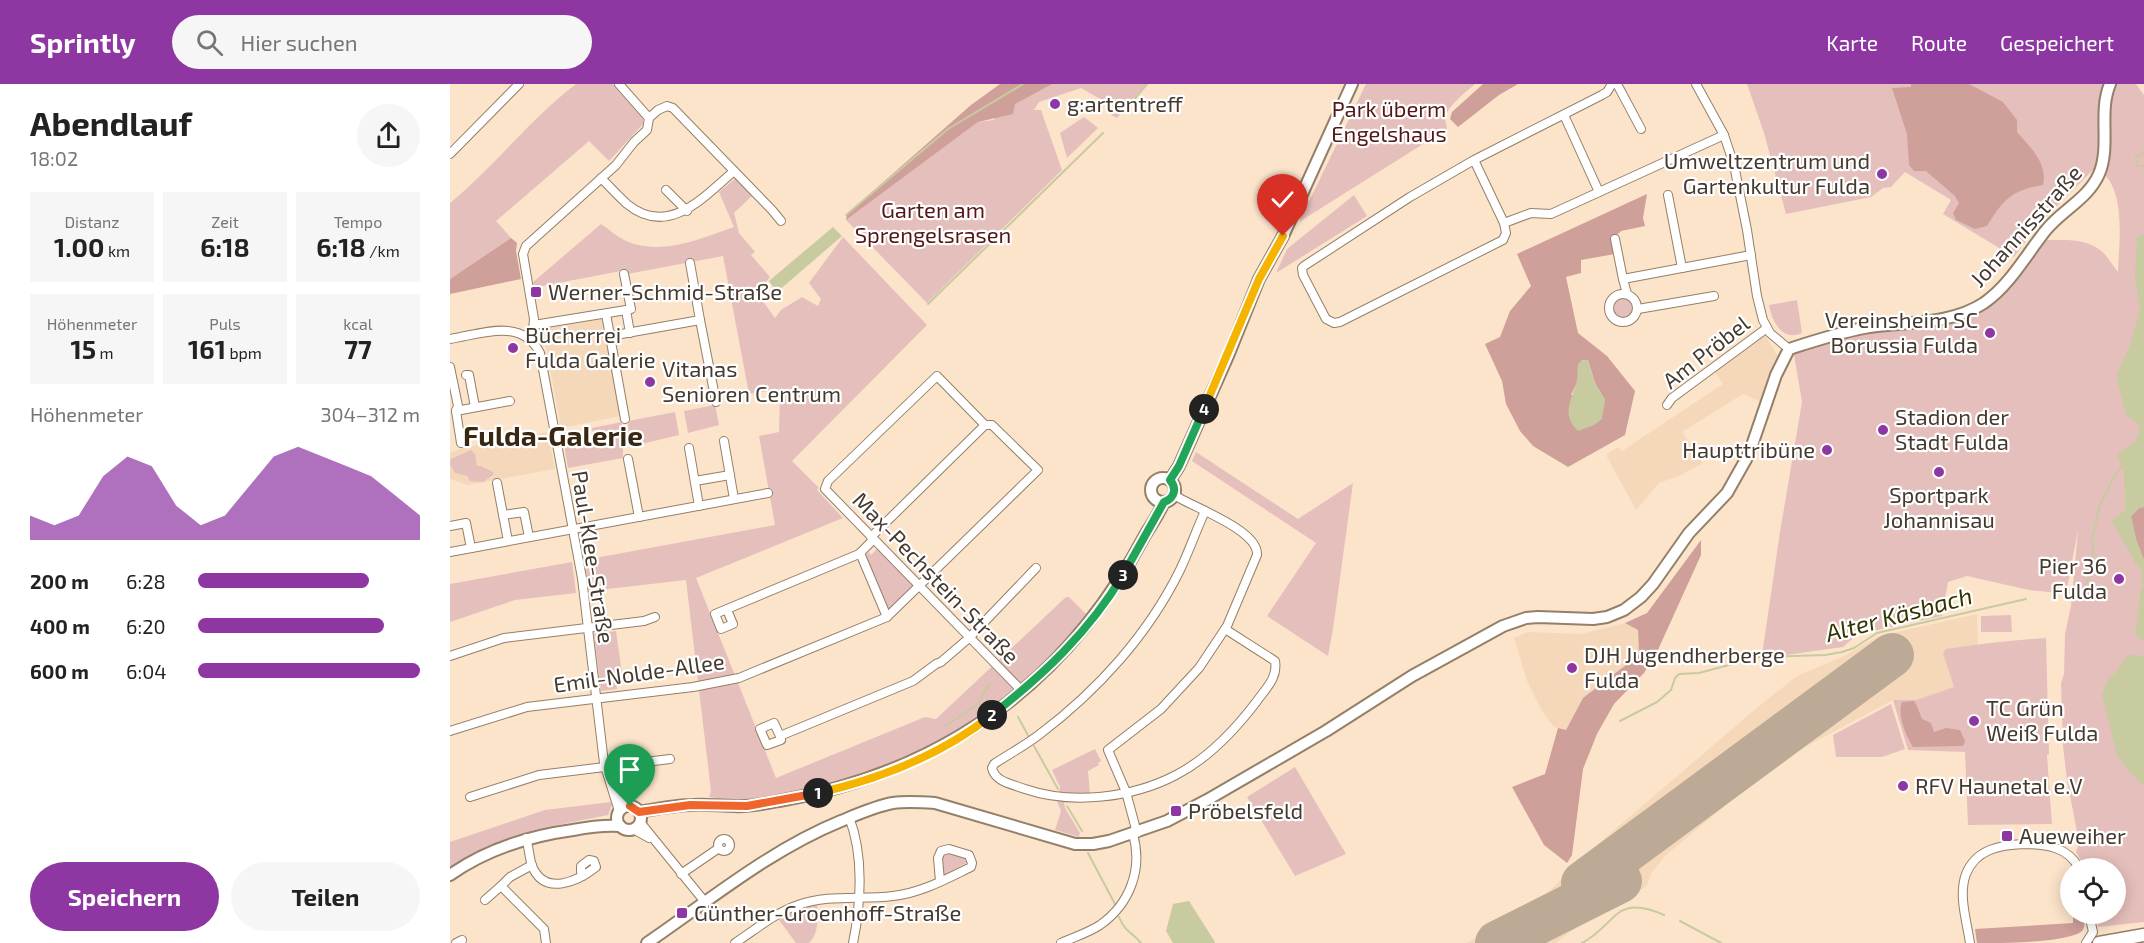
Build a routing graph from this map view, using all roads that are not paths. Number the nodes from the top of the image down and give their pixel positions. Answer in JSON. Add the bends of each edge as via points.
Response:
{"nodes":[{"id":1,"x":519,"y":84,"type":"edge"},
{"id":2,"x":619,"y":84,"type":"edge"},
{"id":3,"x":1352,"y":84,"type":"edge"},
{"id":4,"x":1612,"y":84,"type":"edge"},
{"id":5,"x":1617,"y":84,"type":"edge"},
{"id":6,"x":1696,"y":84,"type":"edge"},
{"id":7,"x":2110,"y":84,"type":"edge"},
{"id":8,"x":1564,"y":115,"type":"junction"},
{"id":9,"x":649,"y":118,"type":"junction"},
{"id":10,"x":1641,"y":129,"type":"dead end"},
{"id":11,"x":1724,"y":135,"type":"junction"},
{"id":12,"x":450,"y":154,"type":"edge"},
{"id":13,"x":1474,"y":160,"type":"junction"},
{"id":14,"x":734,"y":171,"type":"junction"},
{"id":15,"x":601,"y":178,"type":"junction"},
{"id":16,"x":666,"y":190,"type":"dead end"},
{"id":17,"x":1599,"y":192,"type":"junction"},
{"id":18,"x":1668,"y":195,"type":"dead end"},
{"id":19,"x":687,"y":211,"type":"junction"},
{"id":20,"x":781,"y":221,"type":"dead end"},
{"id":21,"x":1504,"y":223,"type":"junction"},
{"id":22,"x":1616,"y":239,"type":"dead end"},
{"id":23,"x":1751,"y":255,"type":"junction"},
{"id":24,"x":690,"y":262,"type":"dead end"},
{"id":25,"x":1682,"y":268,"type":"junction"},
{"id":26,"x":624,"y":274,"type":"dead end"},
{"id":27,"x":1623,"y":279,"type":"junction"},
{"id":28,"x":1627,"y":294,"type":"junction"},
{"id":29,"x":1714,"y":296,"type":"dead end"},
{"id":30,"x":1638,"y":309,"type":"junction"},
{"id":31,"x":626,"y":310,"type":"junction"},
{"id":32,"x":606,"y":314,"type":"junction"},
{"id":33,"x":700,"y":320,"type":"junction"},
{"id":34,"x":534,"y":325,"type":"junction"},
{"id":35,"x":1767,"y":328,"type":"junction"},
{"id":36,"x":630,"y":333,"type":"junction"},
{"id":37,"x":524,"y":335,"type":"junction"},
{"id":38,"x":610,"y":336,"type":"junction"},
{"id":39,"x":450,"y":339,"type":"edge"},
{"id":40,"x":532,"y":340,"type":"junction"},
{"id":41,"x":1789,"y":349,"type":"junction"},
{"id":42,"x":450,"y":367,"type":"edge"},
{"id":43,"x":466,"y":375,"type":"dead end"},
{"id":44,"x":510,"y":401,"type":"dead end"},
{"id":45,"x":716,"y":402,"type":"dead end"},
{"id":46,"x":1667,"y":405,"type":"dead end"},
{"id":47,"x":475,"y":407,"type":"junction"},
{"id":48,"x":456,"y":411,"type":"junction"},
{"id":49,"x":625,"y":419,"type":"dead end"},
{"id":50,"x":986,"y":424,"type":"junction"},
{"id":51,"x":724,"y":441,"type":"dead end"},
{"id":52,"x":461,"y":443,"type":"dead end"},
{"id":53,"x":689,"y":448,"type":"dead end"},
{"id":54,"x":628,"y":459,"type":"dead end"},
{"id":55,"x":730,"y":475,"type":"junction"},
{"id":56,"x":1170,"y":480,"type":"junction"},
{"id":57,"x":695,"y":481,"type":"junction"},
{"id":58,"x":497,"y":483,"type":"dead end"},
{"id":59,"x":768,"y":493,"type":"dead end"},
{"id":60,"x":1174,"y":495,"type":"junction"},
{"id":61,"x":734,"y":499,"type":"junction"},
{"id":62,"x":1159,"y":500,"type":"junction"},
{"id":63,"x":699,"y":506,"type":"junction"},
{"id":64,"x":1205,"y":511,"type":"junction"},
{"id":65,"x":503,"y":515,"type":"junction"},
{"id":66,"x":639,"y":517,"type":"junction"},
{"id":67,"x":450,"y":526,"type":"edge"},
{"id":68,"x":573,"y":529,"type":"junction"},
{"id":69,"x":529,"y":537,"type":"junction"},
{"id":70,"x":872,"y":538,"type":"junction"},
{"id":71,"x":508,"y":541,"type":"junction"},
{"id":72,"x":471,"y":548,"type":"junction"},
{"id":73,"x":450,"y":551,"type":"edge"},
{"id":74,"x":860,"y":553,"type":"junction"},
{"id":75,"x":1036,"y":568,"type":"dead end"},
{"id":76,"x":920,"y":586,"type":"junction"},
{"id":77,"x":728,"y":610,"type":"dead end"},
{"id":78,"x":655,"y":617,"type":"dead end"},
{"id":79,"x":886,"y":617,"type":"junction"},
{"id":80,"x":587,"y":628,"type":"junction"},
{"id":81,"x":1226,"y":630,"type":"junction"},
{"id":82,"x":969,"y":638,"type":"junction"},
{"id":83,"x":450,"y":656,"type":"edge"},
{"id":84,"x":1022,"y":691,"type":"junction"},
{"id":85,"x":596,"y":698,"type":"junction"},
{"id":86,"x":450,"y":731,"type":"edge"},
{"id":87,"x":780,"y":736,"type":"dead end"},
{"id":88,"x":670,"y":759,"type":"dead end"},
{"id":89,"x":605,"y":767,"type":"junction"},
{"id":90,"x":1126,"y":792,"type":"junction"},
{"id":91,"x":615,"y":795,"type":"junction"},
{"id":92,"x":470,"y":797,"type":"dead end"},
{"id":93,"x":618,"y":812,"type":"junction"},
{"id":94,"x":849,"y":817,"type":"junction"},
{"id":95,"x":636,"y":818,"type":"junction"},
{"id":96,"x":599,"y":826,"type":"junction"},
{"id":97,"x":620,"y":826,"type":"junction"},
{"id":98,"x":1135,"y":833,"type":"junction"},
{"id":99,"x":526,"y":838,"type":"junction"},
{"id":100,"x":719,"y":848,"type":"dead end"},
{"id":101,"x":2071,"y":858,"type":"edge"},
{"id":102,"x":532,"y":865,"type":"junction"},
{"id":103,"x":681,"y":874,"type":"junction"},
{"id":104,"x":450,"y":875,"type":"edge"},
{"id":105,"x":583,"y":876,"type":"dead end"},
{"id":106,"x":940,"y":881,"type":"junction"},
{"id":107,"x":501,"y":886,"type":"junction"},
{"id":108,"x":858,"y":898,"type":"junction"},
{"id":109,"x":485,"y":900,"type":"dead end"},
{"id":110,"x":705,"y":902,"type":"junction"},
{"id":111,"x":2094,"y":924,"type":"edge"},
{"id":112,"x":2144,"y":938,"type":"edge"},
{"id":113,"x":661,"y":939,"type":"edge"},
{"id":114,"x":2101,"y":939,"type":"edge"},
{"id":115,"x":546,"y":943,"type":"edge"},
{"id":116,"x":647,"y":943,"type":"edge"},
{"id":117,"x":735,"y":943,"type":"edge"},
{"id":118,"x":853,"y":943,"type":"edge"},
{"id":119,"x":1062,"y":943,"type":"edge"},
{"id":120,"x":1970,"y":943,"type":"edge"},
{"id":121,"x":2086,"y":943,"type":"edge"},
{"id":122,"x":2126,"y":943,"type":"edge"}],
"edges":[{"from":1,"to":12,"type":"street"},
{"from":2,"to":9,"type":"street"},
{"from":3,"to":56,"type":"street"},
{"from":4,"to":8,"type":"street","via":[[1602,96]]},
{"from":5,"to":10,"type":"street"},
{"from":6,"to":11,"type":"street"},
{"from":7,"to":41,"type":"street","name":"Johannisstraße","via":[[2103,162],[2098,177],[2080,200],[2047,228],[1992,296],[1973,309],[1942,319],[1846,331]]},
{"from":8,"to":13,"type":"street"},
{"from":8,"to":17,"type":"street"},
{"from":9,"to":14,"type":"street","via":[[667,106],[673,108]]},
{"from":9,"to":15,"type":"street","via":[[647,130]]},
{"from":11,"to":17,"type":"street"},
{"from":11,"to":23,"type":"street","via":[[1734,165]]},
{"from":13,"to":21,"type":"street"},
{"from":13,"to":21,"type":"street","via":[[1302,268],[1303,275],[1326,319],[1340,322],[1503,240]]},
{"from":14,"to":19,"type":"street"},
{"from":14,"to":20,"type":"street"},
{"from":15,"to":19,"type":"street","via":[[627,204],[643,213],[664,217]]},
{"from":15,"to":34,"type":"street","via":[[526,246],[523,254]]},
{"from":16,"to":19,"type":"street"},
{"from":17,"to":21,"type":"street","via":[[1551,214],[1531,213]]},
{"from":18,"to":25,"type":"street"},
{"from":22,"to":27,"type":"street"},
{"from":23,"to":25,"type":"street"},
{"from":23,"to":35,"type":"street"},
{"from":24,"to":33,"type":"street"},
{"from":25,"to":27,"type":"street"},
{"from":26,"to":31,"type":"street","via":[[630,309]]},
{"from":27,"to":28,"type":"street"},
{"from":28,"to":30,"type":"street","via":[[1634,298]]},
{"from":28,"to":30,"type":"street","via":[[1611,300],[1612,318],[1625,322],[1634,318]]},
{"from":29,"to":30,"type":"street"},
{"from":31,"to":32,"type":"street"},
{"from":31,"to":36,"type":"street"},
{"from":32,"to":34,"type":"street"},
{"from":32,"to":38,"type":"street"},
{"from":33,"to":36,"type":"street"},
{"from":33,"to":45,"type":"street"},
{"from":34,"to":37,"type":"street"},
{"from":34,"to":40,"type":"street"},
{"from":35,"to":41,"type":"street"},
{"from":35,"to":46,"type":"street","name":"Am Pröbel"},
{"from":36,"to":38,"type":"street"},
{"from":37,"to":39,"type":"street","via":[[498,331]]},
{"from":37,"to":40,"type":"street"},
{"from":38,"to":49,"type":"street"},
{"from":40,"to":68,"type":"street","name":"Paul-Klee-Straße","via":[[541,358]]},
{"from":41,"to":98,"type":"street","via":[[1749,454],[1728,493],[1689,533],[1641,597],[1617,614],[1593,619],[1526,618],[1503,627],[1412,675],[1326,731],[1188,810]]},
{"from":42,"to":48,"type":"street"},
{"from":43,"to":47,"type":"street"},
{"from":44,"to":47,"type":"street"},
{"from":47,"to":48,"type":"street"},
{"from":48,"to":52,"type":"street"},
{"from":50,"to":70,"type":"street"},
{"from":50,"to":70,"type":"street","name":"Max-Pechstein-Straße","via":[[937,376],[828,482],[825,489]]},
{"from":50,"to":76,"type":"street","name":"Emil-Nolde-Allee","via":[[994,426],[1038,470]]},
{"from":51,"to":55,"type":"street"},
{"from":53,"to":57,"type":"street"},
{"from":54,"to":66,"type":"street"},
{"from":55,"to":57,"type":"street"},
{"from":55,"to":61,"type":"street"},
{"from":56,"to":60,"type":"street"},
{"from":56,"to":62,"type":"street","via":[[1160,478],[1154,482],[1151,488]]},
{"from":57,"to":63,"type":"street"},
{"from":58,"to":65,"type":"street"},
{"from":59,"to":61,"type":"street"},
{"from":60,"to":62,"type":"street","via":[[1169,500]]},
{"from":60,"to":64,"type":"street"},
{"from":61,"to":63,"type":"street"},
{"from":62,"to":84,"type":"street","via":[[1153,522],[1100,610],[1062,655]]},
{"from":63,"to":66,"type":"street"},
{"from":64,"to":81,"type":"street","via":[[1233,526],[1257,549]]},
{"from":64,"to":90,"type":"street","via":[[1160,604],[1118,662],[1073,708],[992,768],[1001,780],[1028,790],[1085,797]]},
{"from":65,"to":69,"type":"street","via":[[524,512]]},
{"from":65,"to":71,"type":"street"},
{"from":66,"to":68,"type":"street"},
{"from":67,"to":72,"type":"street","via":[[466,523]]},
{"from":68,"to":69,"type":"street"},
{"from":68,"to":80,"type":"street","name":"Paul-Klee-Straße"},
{"from":69,"to":71,"type":"street"},
{"from":70,"to":74,"type":"street"},
{"from":70,"to":76,"type":"street","name":"Max-Pechstein-Straße"},
{"from":71,"to":72,"type":"street"},
{"from":72,"to":73,"type":"street"},
{"from":74,"to":77,"type":"street"},
{"from":74,"to":79,"type":"street"},
{"from":75,"to":82,"type":"street"},
{"from":76,"to":79,"type":"street","name":"Emil-Nolde-Allee"},
{"from":76,"to":82,"type":"street","name":"Max-Pechstein-Straße"},
{"from":78,"to":80,"type":"street"},
{"from":79,"to":85,"type":"street","name":"Emil-Nolde-Allee","via":[[739,678]]},
{"from":80,"to":83,"type":"street","via":[[504,638]]},
{"from":80,"to":85,"type":"street","name":"Paul-Klee-Straße"},
{"from":81,"to":90,"type":"street","via":[[1199,668],[1161,709],[1108,750]]},
{"from":81,"to":90,"type":"street","via":[[1275,661],[1275,676],[1242,721],[1215,748],[1177,774]]},
{"from":82,"to":84,"type":"street","name":"Max-Pechstein-Straße"},
{"from":82,"to":87,"type":"street","via":[[913,681]]},
{"from":84,"to":95,"type":"street","via":[[943,746],[866,780],[758,805],[690,805],[658,809]]},
{"from":85,"to":86,"type":"street","name":"Emil-Nolde-Allee","via":[[527,707]]},
{"from":85,"to":89,"type":"street","name":"Paul-Klee-Straße"},
{"from":88,"to":89,"type":"street"},
{"from":89,"to":91,"type":"street","name":"Paul-Klee-Straße"},
{"from":89,"to":92,"type":"street","via":[[539,775]]},
{"from":90,"to":98,"type":"street"},
{"from":91,"to":93,"type":"street","name":"Paul-Klee-Straße"},
{"from":91,"to":95,"type":"street"},
{"from":93,"to":95,"type":"street","via":[[623,808]]},
{"from":93,"to":96,"type":"street"},
{"from":93,"to":97,"type":"street"},
{"from":94,"to":98,"type":"street","via":[[912,801],[951,807],[1075,844],[1093,844]]},
{"from":94,"to":108,"type":"street","via":[[858,858]]},
{"from":94,"to":110,"type":"street","via":[[791,844]]},
{"from":95,"to":97,"type":"street","via":[[627,830]]},
{"from":95,"to":103,"type":"street"},
{"from":96,"to":97,"type":"street"},
{"from":96,"to":99,"type":"street"},
{"from":98,"to":119,"type":"street","via":[[1136,871],[1122,904],[1102,924]]},
{"from":99,"to":102,"type":"street"},
{"from":99,"to":104,"type":"street","via":[[484,855]]},
{"from":100,"to":103,"type":"street"},
{"from":101,"to":120,"type":"street","via":[[2048,845],[2000,846],[1982,854],[1971,865],[1963,889]]},
{"from":102,"to":105,"type":"street","via":[[539,876],[552,883],[566,884]]},
{"from":102,"to":107,"type":"street"},
{"from":103,"to":110,"type":"street"},
{"from":106,"to":106,"type":"street","via":[[970,867],[969,855],[949,849],[941,851]]},
{"from":106,"to":108,"type":"street","via":[[895,896]]},
{"from":107,"to":109,"type":"street"},
{"from":107,"to":115,"type":"street","via":[[544,929]]},
{"from":108,"to":117,"type":"street","via":[[830,897],[796,906],[777,914]]},
{"from":108,"to":118,"type":"street"},
{"from":110,"to":113,"type":"street"},
{"from":111,"to":114,"type":"street"},
{"from":112,"to":114,"type":"main road"},
{"from":112,"to":122,"type":"main road"},
{"from":113,"to":116,"type":"street"},
{"from":114,"to":121,"type":"street"}]}
